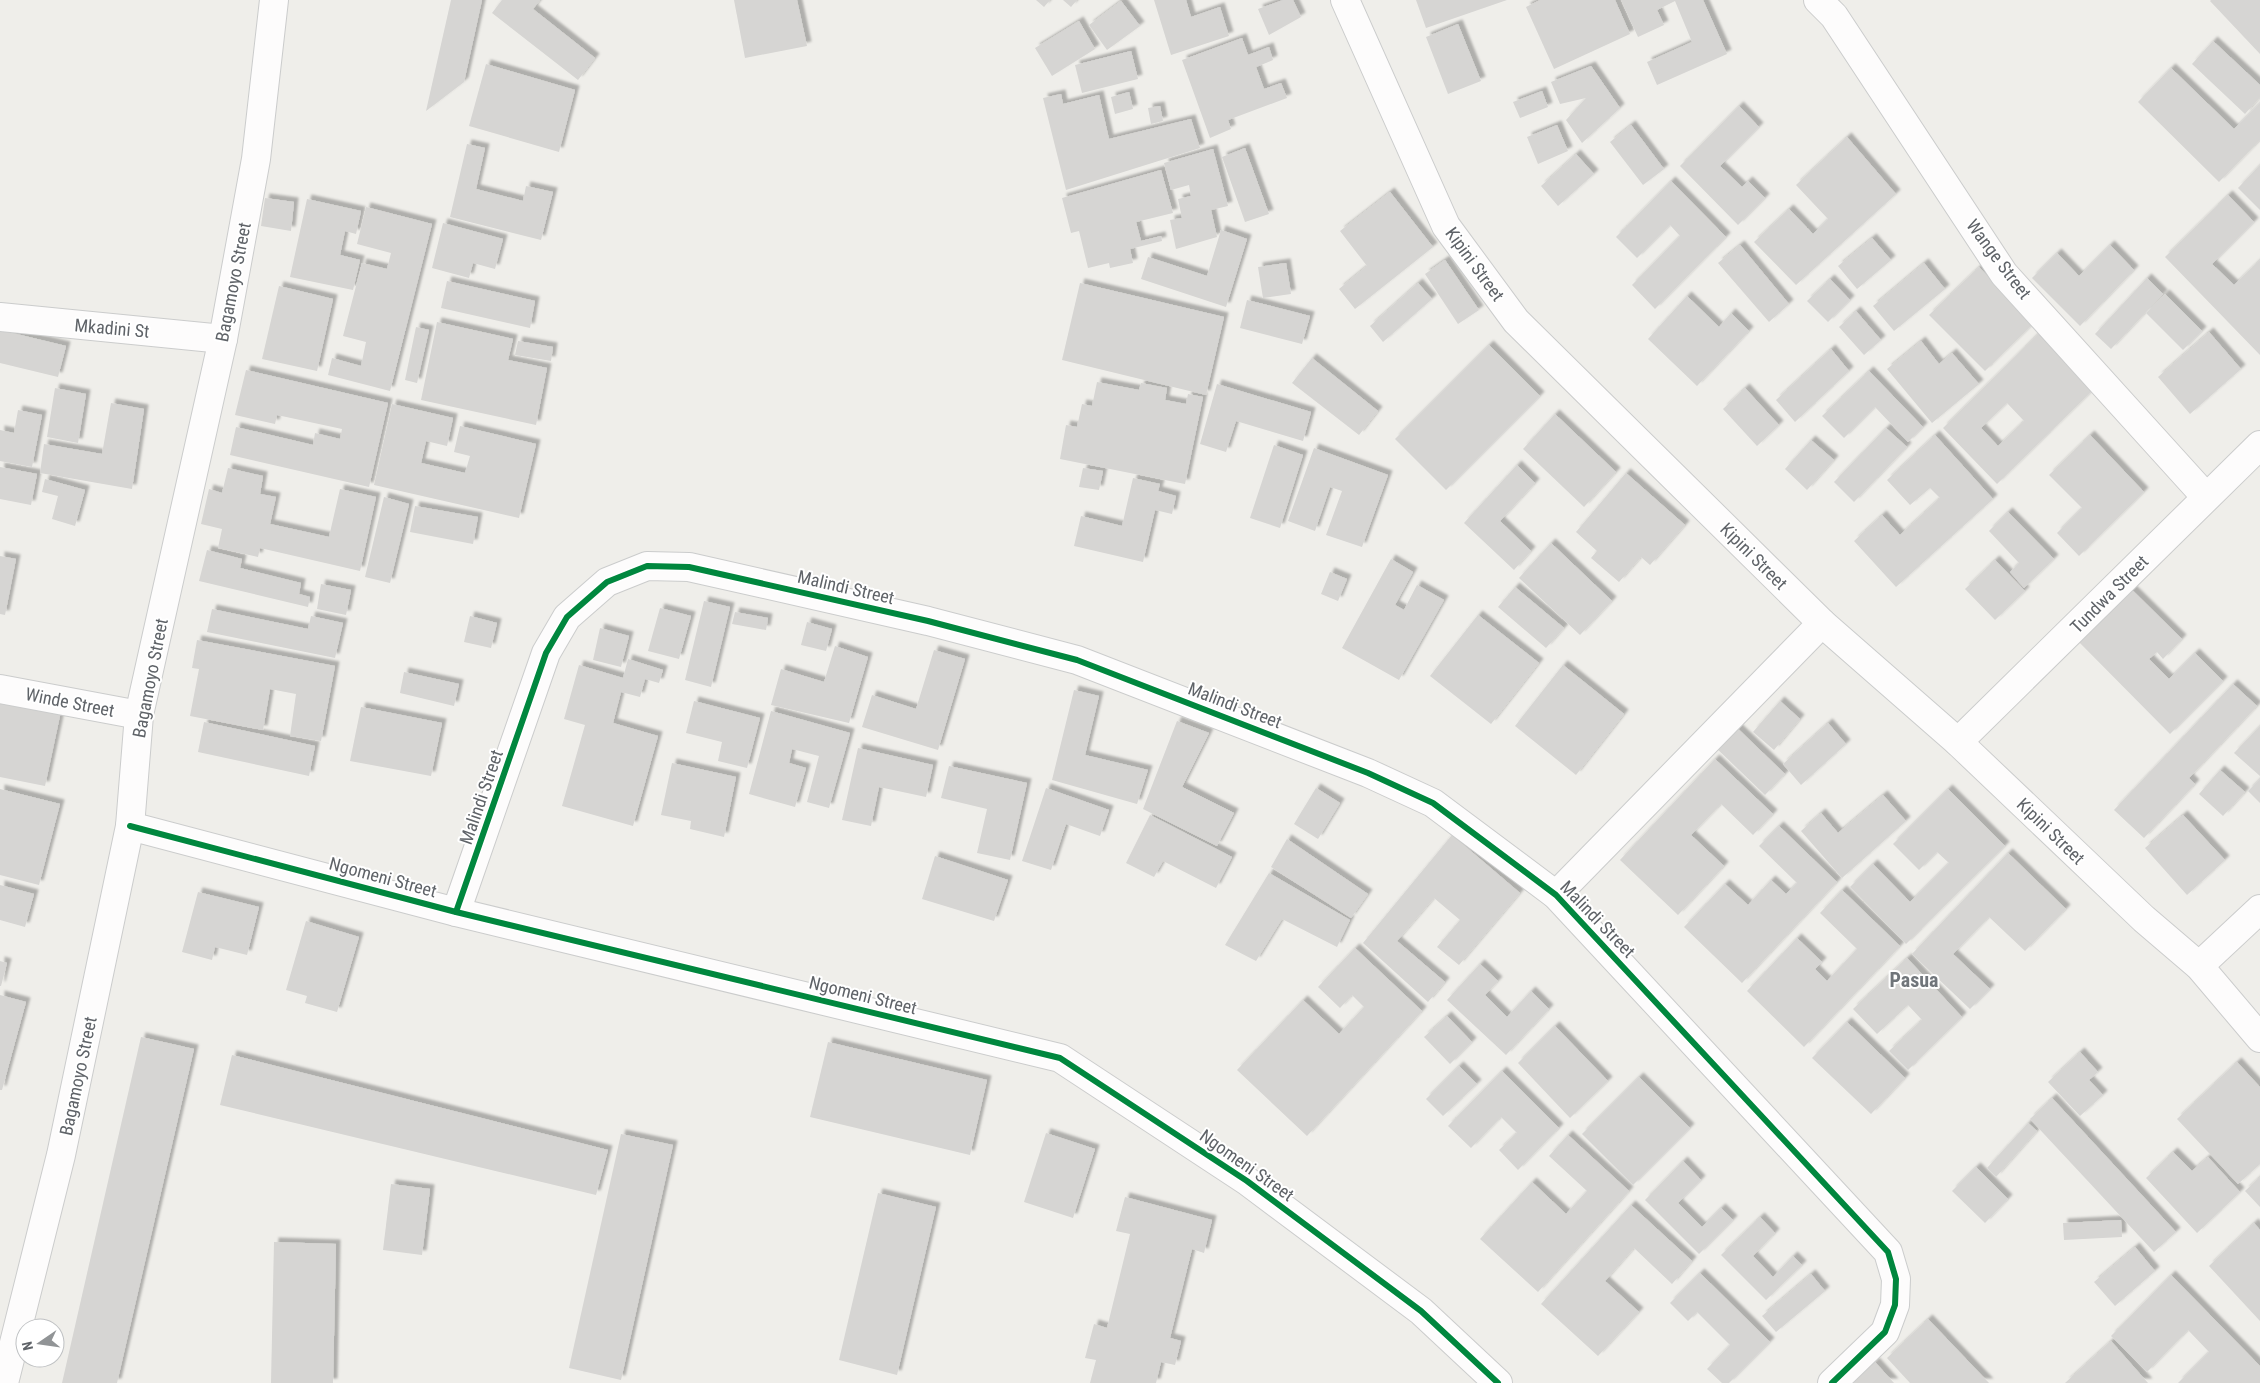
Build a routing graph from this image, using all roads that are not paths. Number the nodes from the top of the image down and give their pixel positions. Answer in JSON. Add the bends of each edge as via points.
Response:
{"nodes":[{"id":1,"x":274,"y":0,"type":"edge"},
{"id":2,"x":1345,"y":0,"type":"edge"},
{"id":3,"x":1818,"y":0,"type":"edge"},
{"id":4,"x":0,"y":317,"type":"edge"},
{"id":5,"x":223,"y":338,"type":"junction"},
{"id":6,"x":2260,"y":445,"type":"edge"},
{"id":7,"x":2206,"y":497,"type":"junction"},
{"id":8,"x":1822,"y":623,"type":"junction"},
{"id":9,"x":0,"y":689,"type":"edge"},
{"id":10,"x":139,"y":715,"type":"junction"},
{"id":11,"x":1958,"y":742,"type":"junction"},
{"id":12,"x":130,"y":826,"type":"junction"},
{"id":13,"x":1556,"y":895,"type":"junction"},
{"id":14,"x":2260,"y":910,"type":"edge"},
{"id":15,"x":456,"y":912,"type":"junction"},
{"id":16,"x":2199,"y":966,"type":"junction"},
{"id":17,"x":2260,"y":1038,"type":"edge"},
{"id":18,"x":4,"y":1383,"type":"edge"},
{"id":19,"x":1498,"y":1383,"type":"edge"},
{"id":20,"x":1832,"y":1383,"type":"edge"}],
"edges":[{"from":1,"to":5,"type":"street","name":"Bagamoyo Street","via":[[256,159]]},
{"from":2,"to":8,"type":"street","name":"Kipini Street","via":[[1446,226],[1516,321]]},
{"from":3,"to":7,"type":"street","name":"Wange Street","via":[[1834,16],[2004,274]]},
{"from":4,"to":5,"type":"street","name":"Mkadini St"},
{"from":5,"to":10,"type":"street","name":"Bagamoyo Street"},
{"from":6,"to":7,"type":"street","name":"Tundwa Street"},
{"from":7,"to":11,"type":"street","name":"Tundwa Street"},
{"from":8,"to":11,"type":"street","name":"Kipini Street"},
{"from":8,"to":13,"type":"street"},
{"from":9,"to":10,"type":"street","name":"Winde Street"},
{"from":10,"to":12,"type":"street","name":"Bagamoyo Street"},
{"from":11,"to":16,"type":"street","name":"Kipini Street","via":[[2144,919]]},
{"from":12,"to":15,"type":"street","name":"Ngomeni Street"},
{"from":12,"to":18,"type":"street","name":"Bagamoyo Street","via":[[61,1155]]},
{"from":13,"to":15,"type":"street","name":"Malindi Street","via":[[1433,803],[1368,773],[1077,660],[928,621],[689,567],[647,566],[607,582],[573,611],[546,653]]},
{"from":13,"to":20,"type":"street","name":"Malindi Street","via":[[1888,1252],[1896,1288],[1895,1305],[1885,1332]]},
{"from":14,"to":16,"type":"street"},
{"from":15,"to":19,"type":"street","name":"Ngomeni Street","via":[[1060,1058],[1255,1187],[1421,1311]]},
{"from":16,"to":17,"type":"street","name":"Kipini Street"}]}
